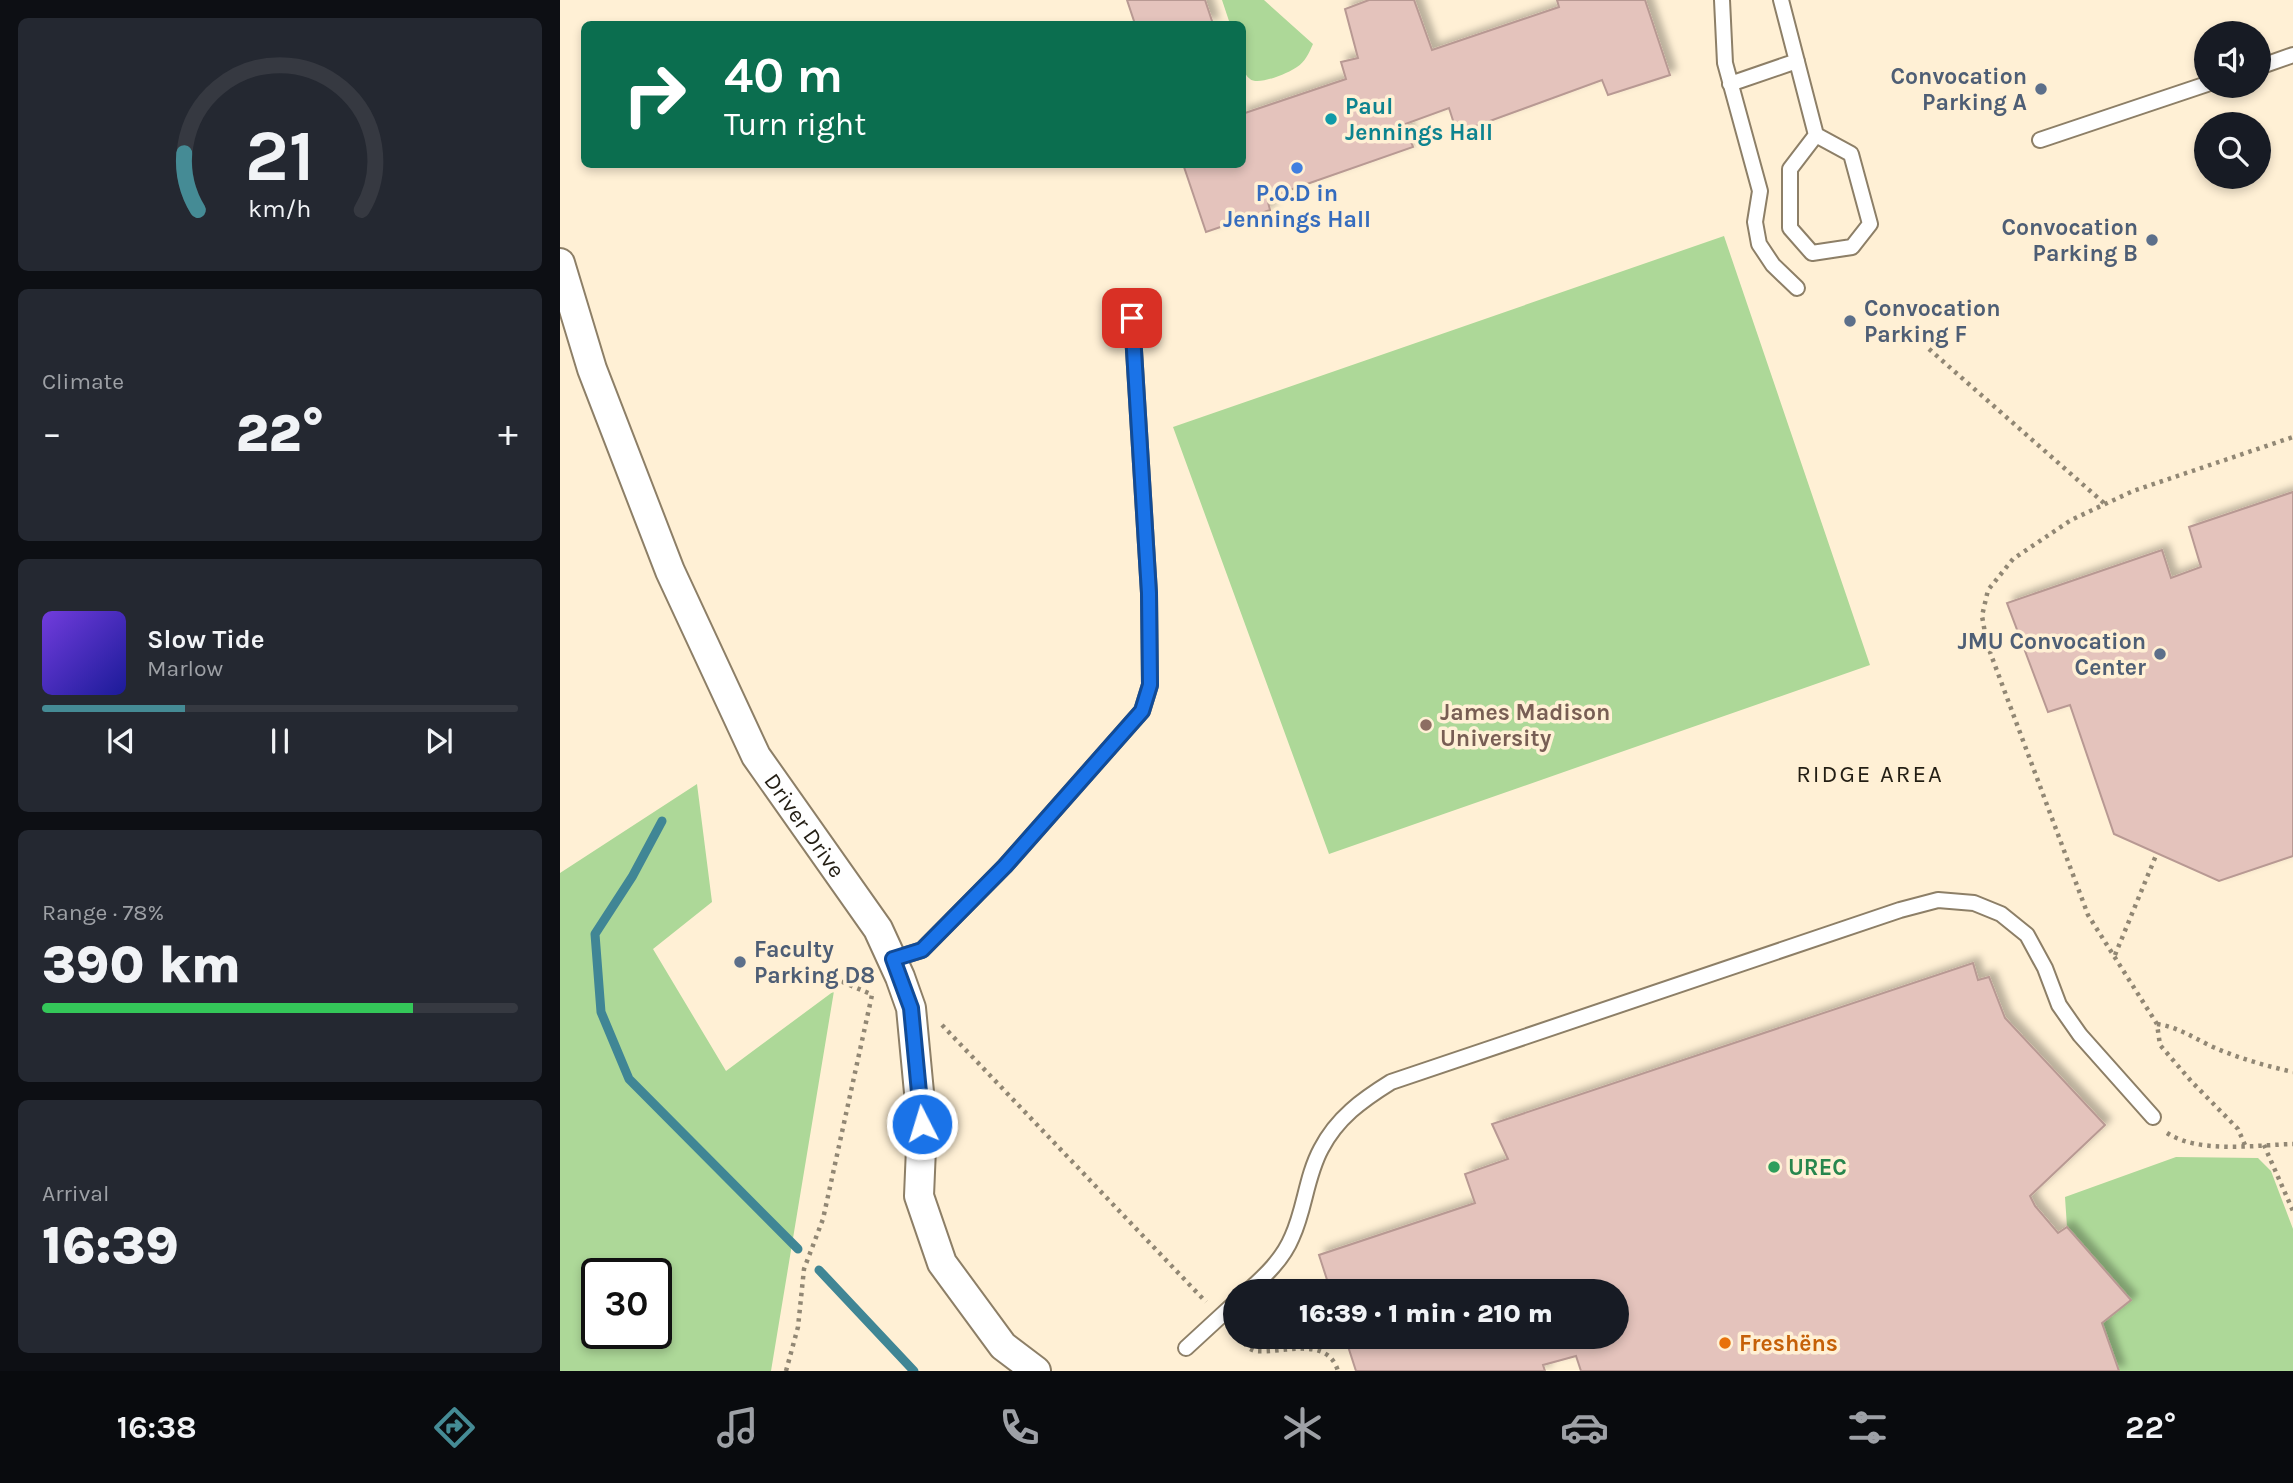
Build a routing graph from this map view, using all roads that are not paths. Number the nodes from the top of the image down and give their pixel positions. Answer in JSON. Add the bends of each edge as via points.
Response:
{"nodes":[{"id":1,"x":1722,"y":0,"type":"edge"},
{"id":2,"x":1781,"y":0,"type":"edge"},
{"id":3,"x":2293,"y":55,"type":"edge"},
{"id":4,"x":1797,"y":61,"type":"junction"},
{"id":5,"x":2271,"y":62,"type":"edge"},
{"id":6,"x":1730,"y":84,"type":"junction"},
{"id":7,"x":2194,"y":88,"type":"edge"},
{"id":8,"x":1816,"y":135,"type":"junction"},
{"id":9,"x":2040,"y":139,"type":"dead end"},
{"id":10,"x":560,"y":263,"type":"edge"},
{"id":11,"x":1797,"y":288,"type":"dead end"},
{"id":12,"x":1132,"y":318,"type":"dead end"},
{"id":13,"x":893,"y":959,"type":"junction"},
{"id":14,"x":2153,"y":1117,"type":"road end"},
{"id":15,"x":1261,"y":1279,"type":"edge"},
{"id":16,"x":1223,"y":1314,"type":"edge"},
{"id":17,"x":1186,"y":1348,"type":"dead end"},
{"id":18,"x":1036,"y":1371,"type":"edge"}],
"edges":[{"from":1,"to":6,"type":"lane"},
{"from":2,"to":4,"type":"lane"},
{"from":3,"to":5,"type":"lane"},
{"from":4,"to":6,"type":"lane"},
{"from":4,"to":8,"type":"lane"},
{"from":6,"to":11,"type":"lane","via":[[1760,191],[1755,222],[1759,244]]},
{"from":7,"to":9,"type":"lane"},
{"from":8,"to":8,"type":"lane","via":[[1790,169],[1790,228],[1812,253],[1852,247],[1870,224],[1851,154]]},
{"from":10,"to":13,"type":"street","name":"Driver Drive","via":[[592,369],[670,571],[756,756],[878,929]]},
{"from":12,"to":13,"type":"lane","via":[[1149,606],[1150,685],[1142,711],[1005,866],[922,950]]},
{"from":13,"to":18,"type":"street","name":"Driver Drive","via":[[911,1008],[922,1124],[919,1196],[942,1263],[1003,1346]]},
{"from":14,"to":15,"type":"lane","via":[[2059,1005],[2027,935],[2001,914],[1974,903],[1938,900],[1391,1083],[1358,1103],[1321,1148],[1292,1239]]},
{"from":16,"to":17,"type":"lane"}]}
